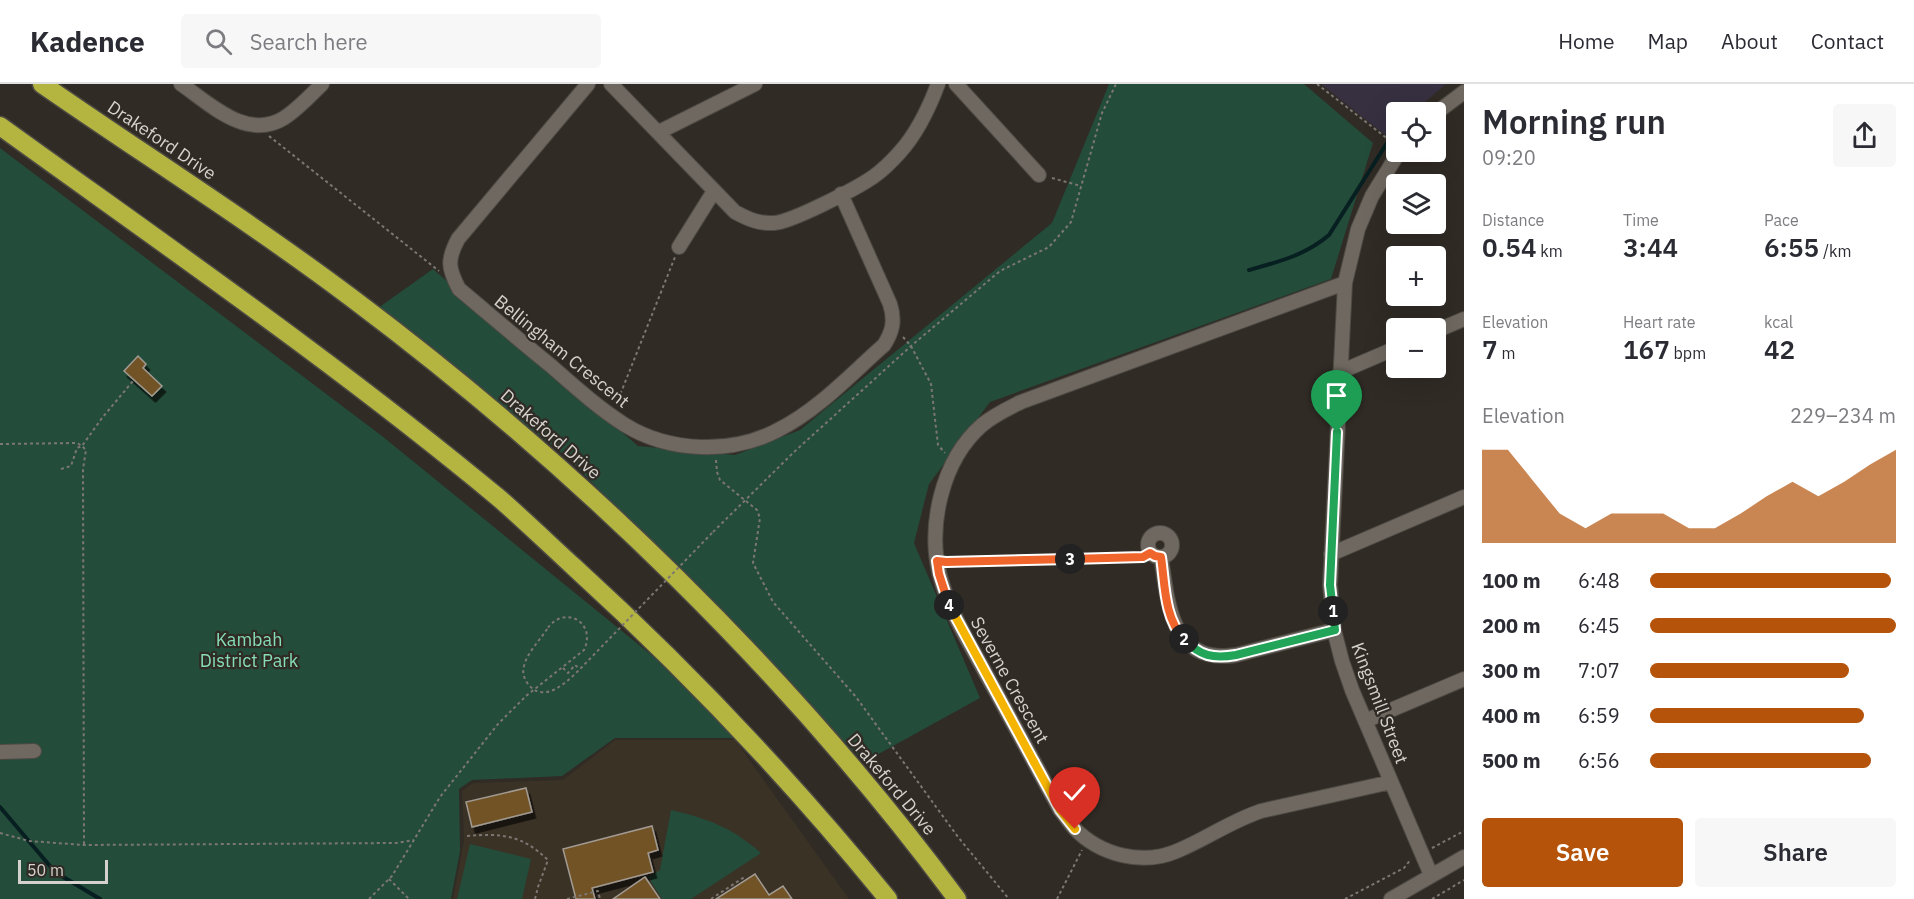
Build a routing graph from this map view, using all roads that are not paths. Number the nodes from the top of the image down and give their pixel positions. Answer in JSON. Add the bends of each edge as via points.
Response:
{"nodes":[{"id":1,"x":42,"y":84,"type":"edge"},
{"id":2,"x":181,"y":84,"type":"edge"},
{"id":3,"x":322,"y":84,"type":"edge"},
{"id":4,"x":588,"y":84,"type":"edge"},
{"id":5,"x":611,"y":84,"type":"edge"},
{"id":6,"x":755,"y":84,"type":"edge"},
{"id":7,"x":938,"y":84,"type":"edge"},
{"id":8,"x":956,"y":84,"type":"edge"},
{"id":9,"x":1464,"y":92,"type":"edge"},
{"id":10,"x":1446,"y":105,"type":"edge"},
{"id":11,"x":0,"y":126,"type":"edge"},
{"id":12,"x":659,"y":132,"type":"junction"},
{"id":13,"x":1392,"y":162,"type":"edge"},
{"id":14,"x":1039,"y":175,"type":"road end"},
{"id":15,"x":714,"y":191,"type":"junction"},
{"id":16,"x":841,"y":194,"type":"junction"},
{"id":17,"x":679,"y":247,"type":"road end"},
{"id":18,"x":1345,"y":283,"type":"junction"},
{"id":19,"x":1464,"y":319,"type":"edge"},
{"id":20,"x":1446,"y":327,"type":"edge"},
{"id":21,"x":1386,"y":352,"type":"edge"},
{"id":22,"x":1340,"y":372,"type":"junction"},
{"id":23,"x":1464,"y":497,"type":"edge"},
{"id":24,"x":1331,"y":554,"type":"junction"},
{"id":25,"x":1155,"y":555,"type":"road end"},
{"id":26,"x":1335,"y":630,"type":"junction"},
{"id":27,"x":1464,"y":679,"type":"edge"},
{"id":28,"x":1365,"y":721,"type":"junction"},
{"id":29,"x":34,"y":751,"type":"dead end"},
{"id":30,"x":0,"y":752,"type":"edge"},
{"id":31,"x":1391,"y":782,"type":"junction"},
{"id":32,"x":1464,"y":856,"type":"edge"},
{"id":33,"x":1431,"y":875,"type":"junction"},
{"id":34,"x":888,"y":899,"type":"edge"},
{"id":35,"x":957,"y":899,"type":"edge"},
{"id":36,"x":1391,"y":899,"type":"edge"}],
"edges":[{"from":1,"to":35,"type":"highway","name":"Drakeford Drive","via":[[355,300],[555,465],[643,546],[790,698],[851,766]]},
{"from":2,"to":3,"type":"street","via":[[234,120],[266,125],[296,110]]},
{"from":4,"to":16,"type":"street","name":"Bellingham Crescent","via":[[458,238],[449,264],[459,289],[612,416],[652,438],[708,447],[736,444],[777,431],[803,416],[884,345],[893,326],[890,304]]},
{"from":5,"to":12,"type":"street"},
{"from":6,"to":12,"type":"street"},
{"from":7,"to":16,"type":"street","via":[[919,127],[902,150],[872,177]]},
{"from":8,"to":14,"type":"street"},
{"from":9,"to":10,"type":"street"},
{"from":11,"to":34,"type":"highway","via":[[386,407],[502,501],[623,612],[736,725]]},
{"from":12,"to":15,"type":"street"},
{"from":13,"to":18,"type":"street","name":"Kingsmill Street","via":[[1358,229]]},
{"from":15,"to":16,"type":"street","via":[[735,212],[767,223],[792,218]]},
{"from":15,"to":17,"type":"street"},
{"from":18,"to":22,"type":"street","name":"Kingsmill Street"},
{"from":18,"to":31,"type":"street","name":"Severne Crescent","via":[[1000,412],[964,445],[946,480],[939,506],[937,561],[947,600],[1060,810],[1075,829],[1112,853],[1155,858],[1176,852],[1242,817]]},
{"from":19,"to":20,"type":"street"},
{"from":21,"to":22,"type":"street"},
{"from":22,"to":24,"type":"street","name":"Kingsmill Street"},
{"from":23,"to":24,"type":"street"},
{"from":24,"to":26,"type":"street","name":"Kingsmill Street"},
{"from":25,"to":26,"type":"street","via":[[1180,635],[1206,655],[1236,655]]},
{"from":26,"to":28,"type":"street","name":"Kingsmill Street","via":[[1342,661]]},
{"from":27,"to":28,"type":"street"},
{"from":28,"to":31,"type":"street","name":"Kingsmill Street"},
{"from":29,"to":30,"type":"street"},
{"from":31,"to":33,"type":"street","name":"Kingsmill Street"},
{"from":32,"to":33,"type":"street"},
{"from":33,"to":36,"type":"street"}]}
